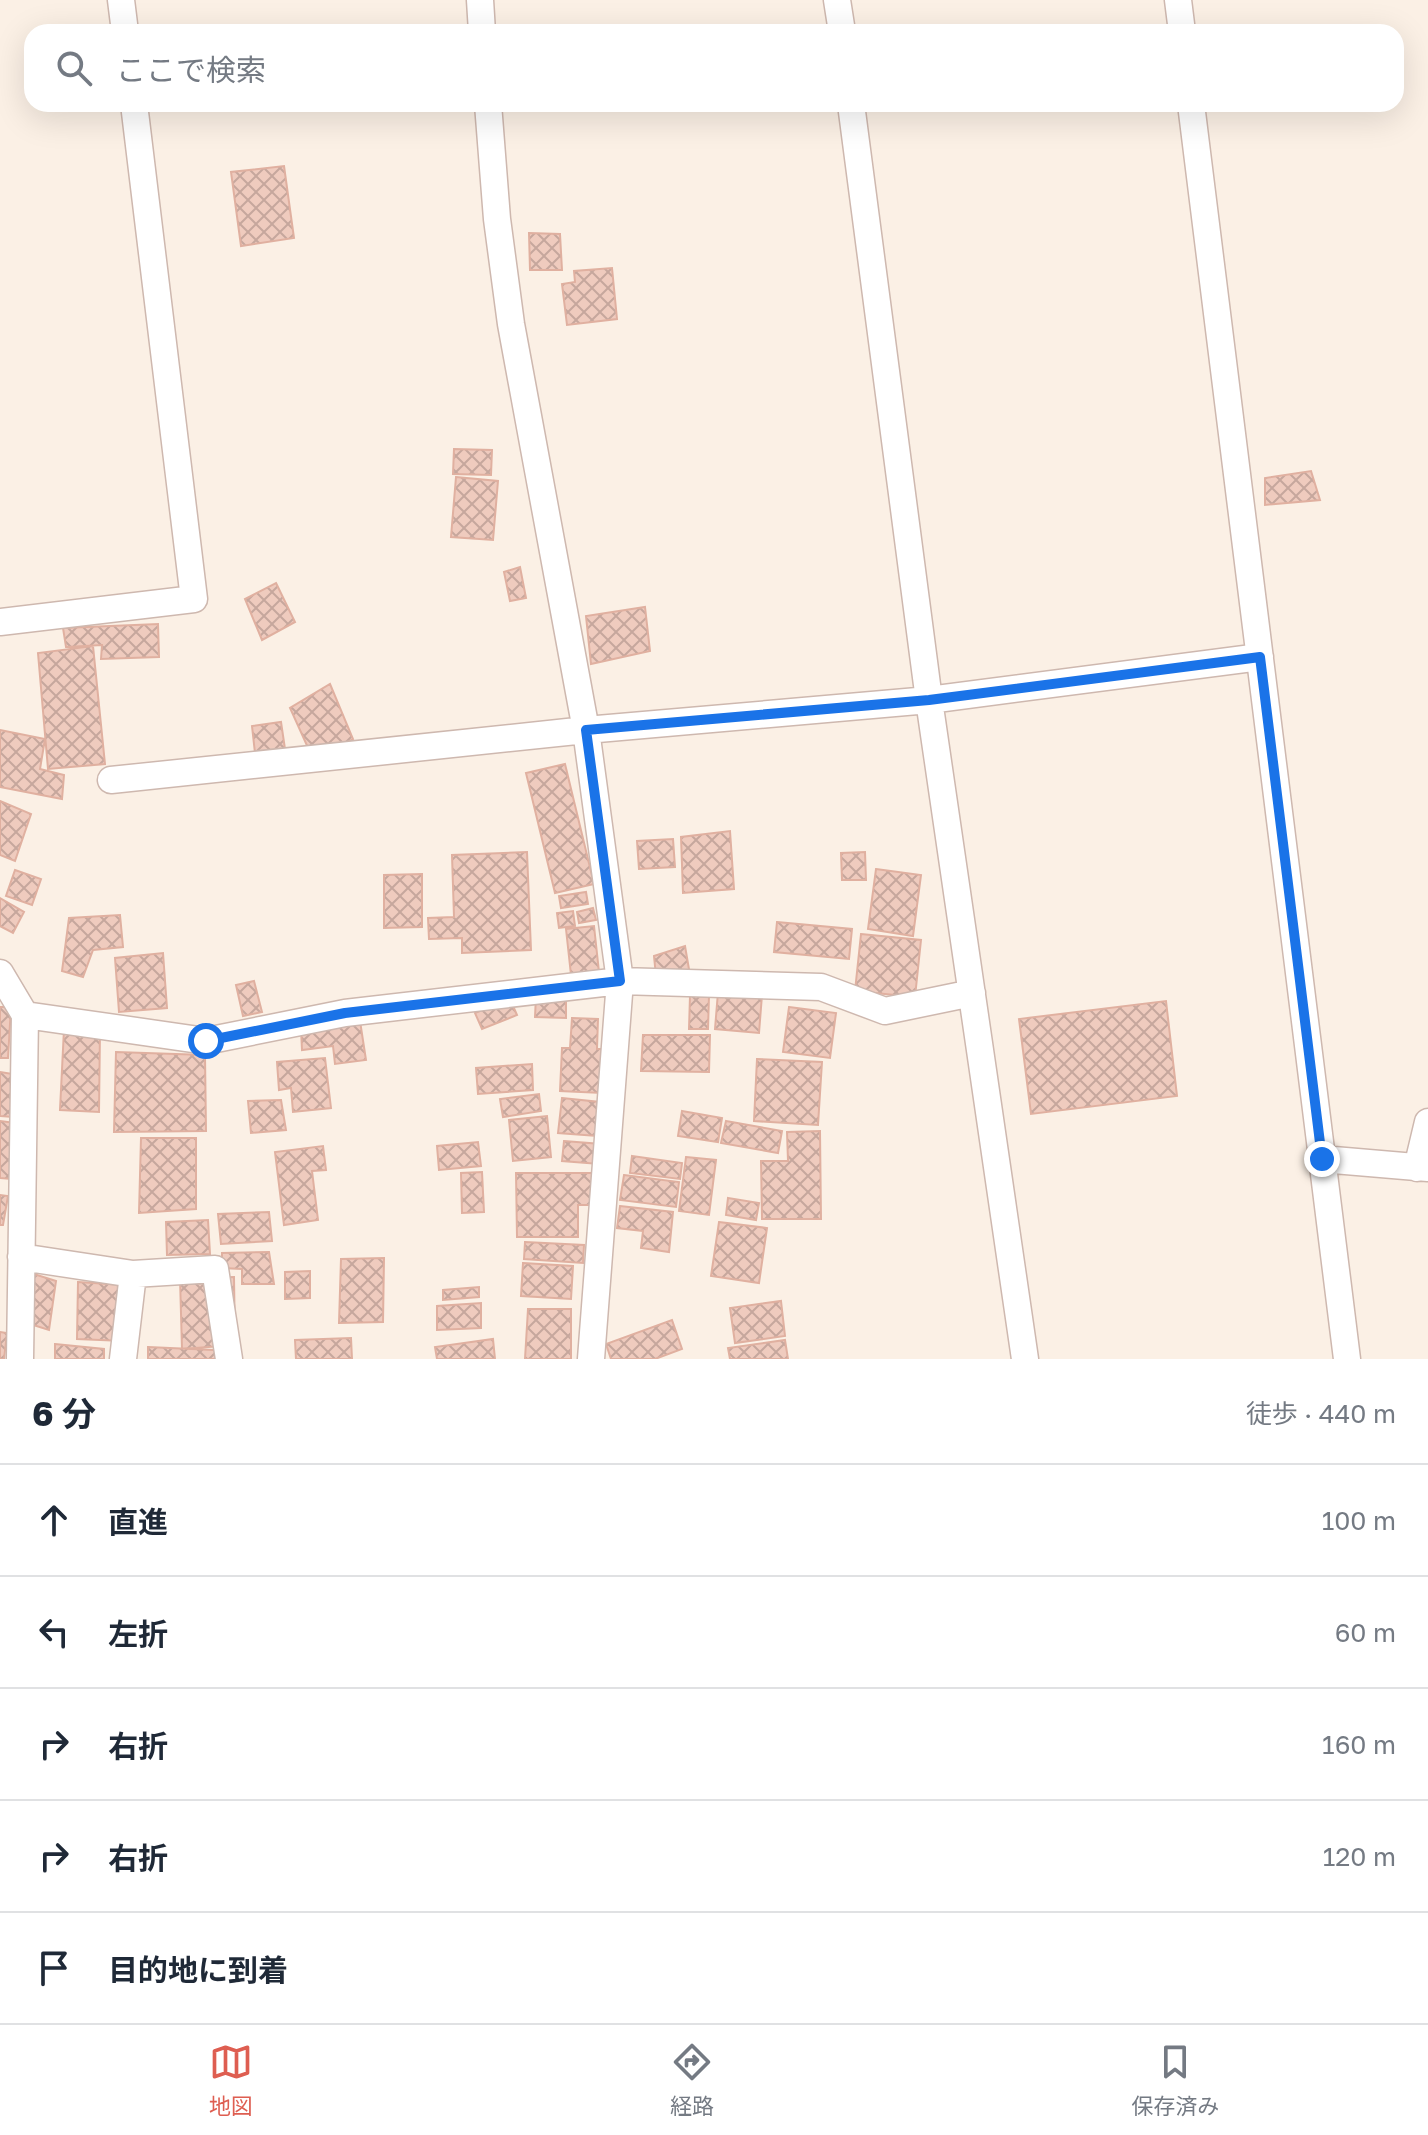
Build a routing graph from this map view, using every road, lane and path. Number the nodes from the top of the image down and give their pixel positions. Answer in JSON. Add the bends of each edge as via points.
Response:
{"nodes":[{"id":1,"x":121,"y":0,"type":"edge"},
{"id":2,"x":480,"y":0,"type":"edge"},
{"id":3,"x":837,"y":0,"type":"edge"},
{"id":4,"x":1178,"y":0,"type":"edge"},
{"id":5,"x":124,"y":24,"type":"edge"},
{"id":6,"x":482,"y":24,"type":"edge"},
{"id":7,"x":841,"y":24,"type":"edge"},
{"id":8,"x":1181,"y":24,"type":"edge"},
{"id":9,"x":135,"y":112,"type":"edge"},
{"id":10,"x":489,"y":112,"type":"edge"},
{"id":11,"x":852,"y":112,"type":"edge"},
{"id":12,"x":1192,"y":112,"type":"edge"},
{"id":13,"x":0,"y":622,"type":"edge"},
{"id":14,"x":1260,"y":657,"type":"junction"},
{"id":15,"x":929,"y":700,"type":"junction"},
{"id":16,"x":586,"y":730,"type":"junction"},
{"id":17,"x":111,"y":780,"type":"dead end"},
{"id":18,"x":0,"y":973,"type":"edge"},
{"id":19,"x":620,"y":981,"type":"junction"},
{"id":20,"x":972,"y":993,"type":"junction"},
{"id":21,"x":25,"y":1015,"type":"junction"},
{"id":22,"x":1428,"y":1122,"type":"edge"},
{"id":23,"x":1322,"y":1159,"type":"junction"},
{"id":24,"x":1423,"y":1168,"type":"edge"},
{"id":25,"x":21,"y":1257,"type":"junction"},
{"id":26,"x":133,"y":1274,"type":"junction"},
{"id":27,"x":20,"y":1359,"type":"edge"},
{"id":28,"x":123,"y":1359,"type":"edge"},
{"id":29,"x":229,"y":1359,"type":"edge"},
{"id":30,"x":591,"y":1359,"type":"edge"},
{"id":31,"x":1025,"y":1359,"type":"edge"},
{"id":32,"x":1347,"y":1359,"type":"edge"}],
"edges":[{"from":1,"to":5,"type":"street"},
{"from":2,"to":6,"type":"street"},
{"from":3,"to":7,"type":"street"},
{"from":4,"to":8,"type":"street"},
{"from":9,"to":13,"type":"street","via":[[194,599]]},
{"from":10,"to":16,"type":"street","via":[[511,324]]},
{"from":11,"to":15,"type":"street"},
{"from":12,"to":14,"type":"street"},
{"from":14,"to":15,"type":"street"},
{"from":14,"to":23,"type":"street"},
{"from":15,"to":16,"type":"street"},
{"from":15,"to":20,"type":"street"},
{"from":16,"to":17,"type":"street"},
{"from":16,"to":19,"type":"street"},
{"from":18,"to":21,"type":"street"},
{"from":19,"to":20,"type":"street","via":[[821,987],[885,1011]]},
{"from":19,"to":21,"type":"street","via":[[345,1013],[206,1041]]},
{"from":19,"to":30,"type":"street"},
{"from":20,"to":31,"type":"street"},
{"from":21,"to":25,"type":"street"},
{"from":22,"to":24,"type":"street"},
{"from":23,"to":24,"type":"street"},
{"from":23,"to":32,"type":"street"},
{"from":25,"to":26,"type":"street"},
{"from":25,"to":27,"type":"street"},
{"from":26,"to":28,"type":"street"},
{"from":26,"to":29,"type":"street","via":[[215,1269]]}]}
